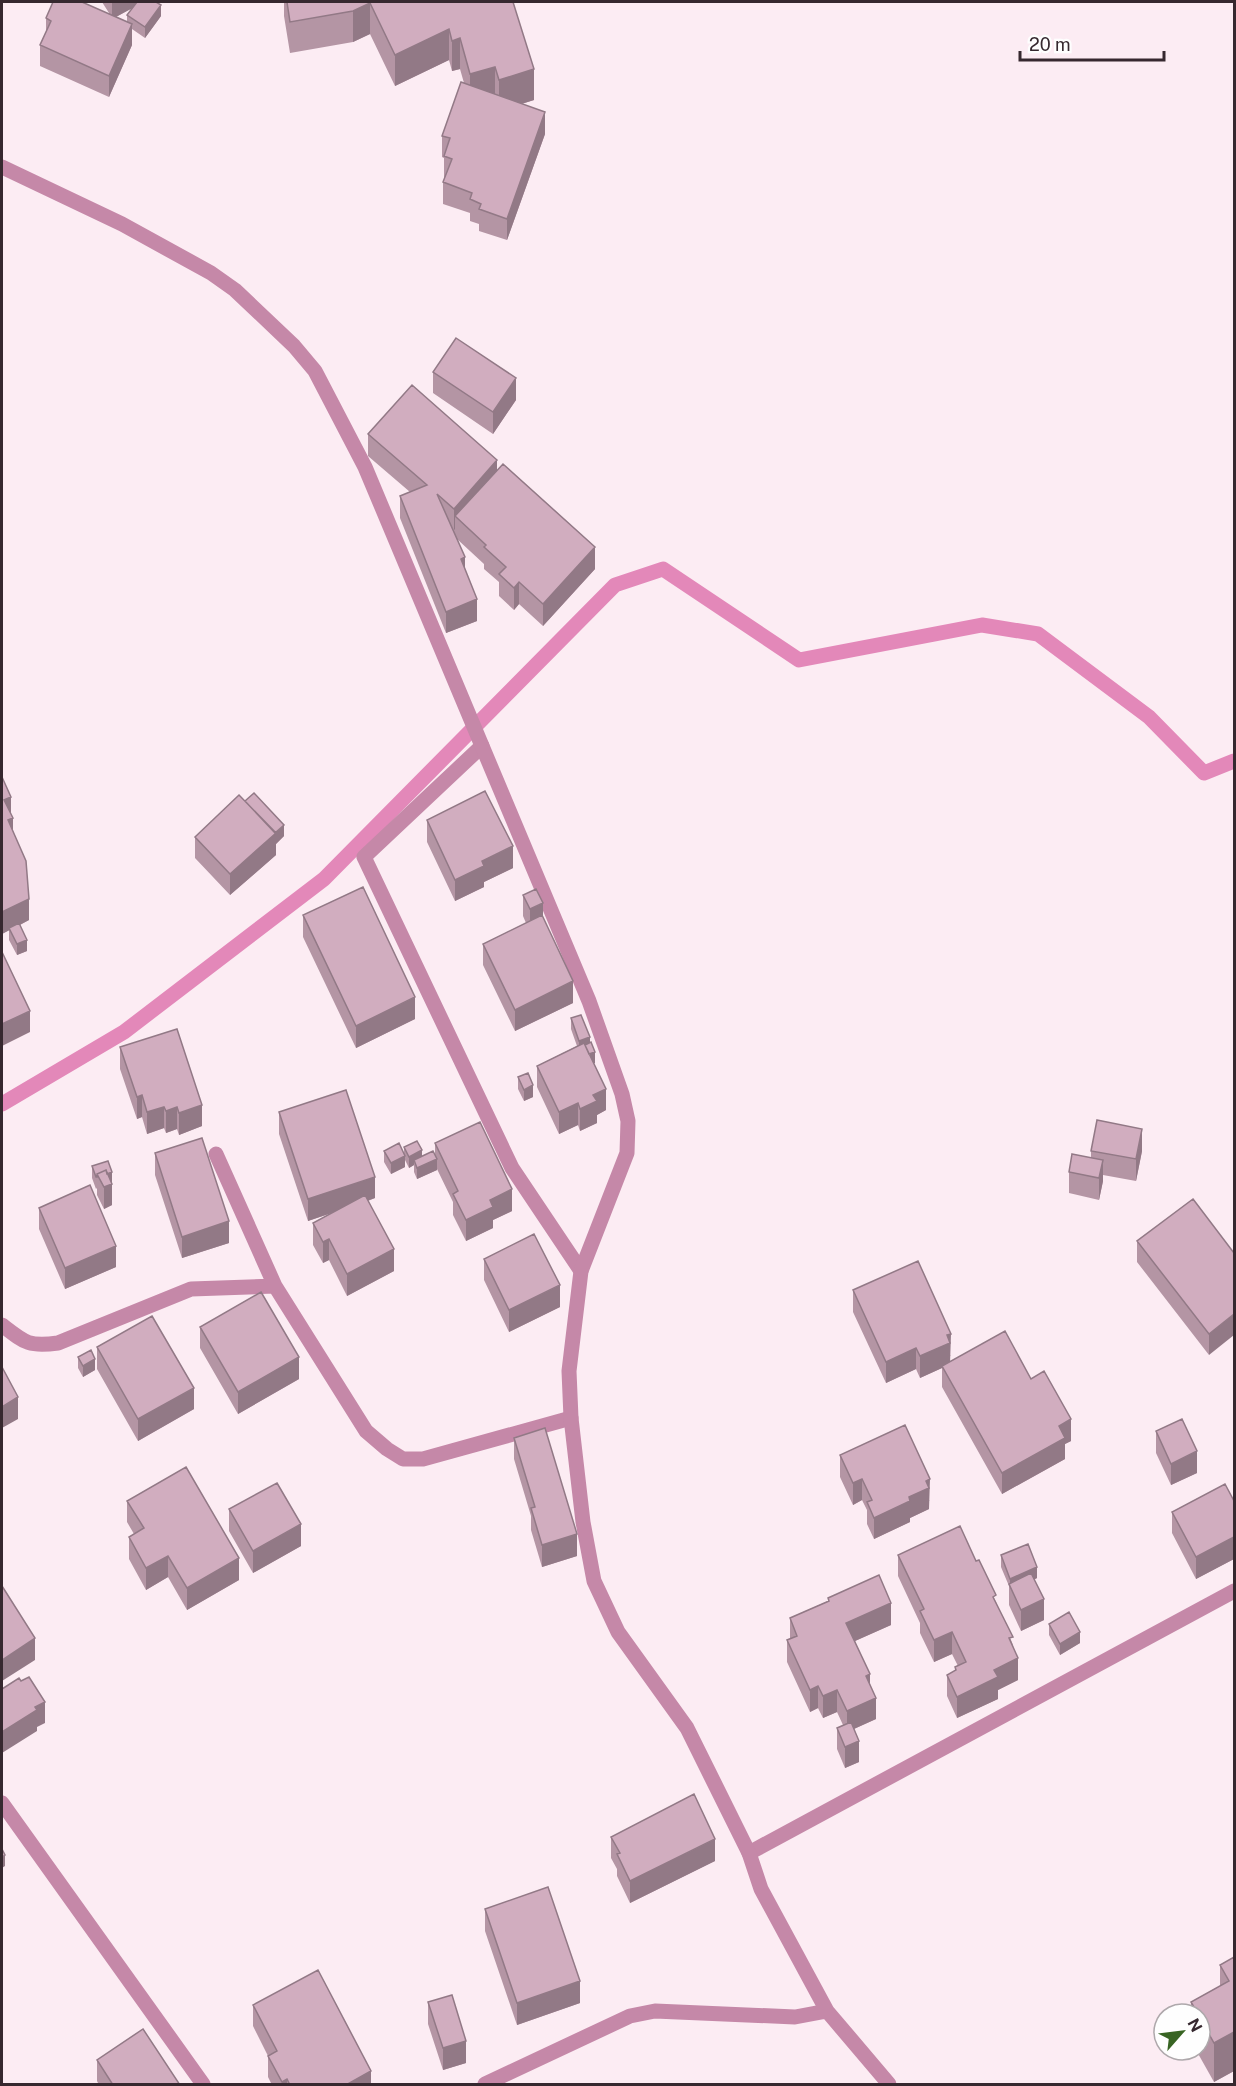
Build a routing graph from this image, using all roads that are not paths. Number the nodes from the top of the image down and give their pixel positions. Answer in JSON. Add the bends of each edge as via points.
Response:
{"nodes":[{"id":1,"x":2,"y":167,"type":"edge"},
{"id":2,"x":478,"y":736,"type":"junction"},
{"id":3,"x":216,"y":1154,"type":"dead end"},
{"id":4,"x":581,"y":1272,"type":"junction"},
{"id":5,"x":274,"y":1286,"type":"junction"},
{"id":6,"x":2,"y":1325,"type":"edge"},
{"id":7,"x":572,"y":1418,"type":"junction"},
{"id":8,"x":1234,"y":1591,"type":"edge"},
{"id":9,"x":2,"y":1803,"type":"edge"},
{"id":10,"x":749,"y":1853,"type":"junction"},
{"id":11,"x":827,"y":2011,"type":"junction"},
{"id":12,"x":203,"y":2085,"type":"edge"},
{"id":13,"x":485,"y":2085,"type":"edge"},
{"id":14,"x":889,"y":2085,"type":"edge"}],
"edges":[{"from":1,"to":2,"type":"street","via":[[122,224],[211,273],[235,290],[315,371],[365,467]]},
{"from":2,"to":4,"type":"street","via":[[589,1001],[628,1121],[627,1153]]},
{"from":2,"to":4,"type":"street","via":[[364,857],[512,1168]]},
{"from":3,"to":5,"type":"street"},
{"from":4,"to":7,"type":"street","via":[[569,1371]]},
{"from":5,"to":6,"type":"street","via":[[191,1289],[58,1343],[37,1346]]},
{"from":5,"to":7,"type":"street","via":[[366,1431],[403,1459],[423,1459]]},
{"from":7,"to":10,"type":"street","via":[[583,1522],[594,1581],[618,1632],[687,1728]]},
{"from":8,"to":10,"type":"street"},
{"from":9,"to":12,"type":"street"},
{"from":10,"to":11,"type":"street","via":[[761,1889]]},
{"from":11,"to":13,"type":"street","via":[[795,2017],[655,2011],[630,2016]]},
{"from":11,"to":14,"type":"street"}]}
